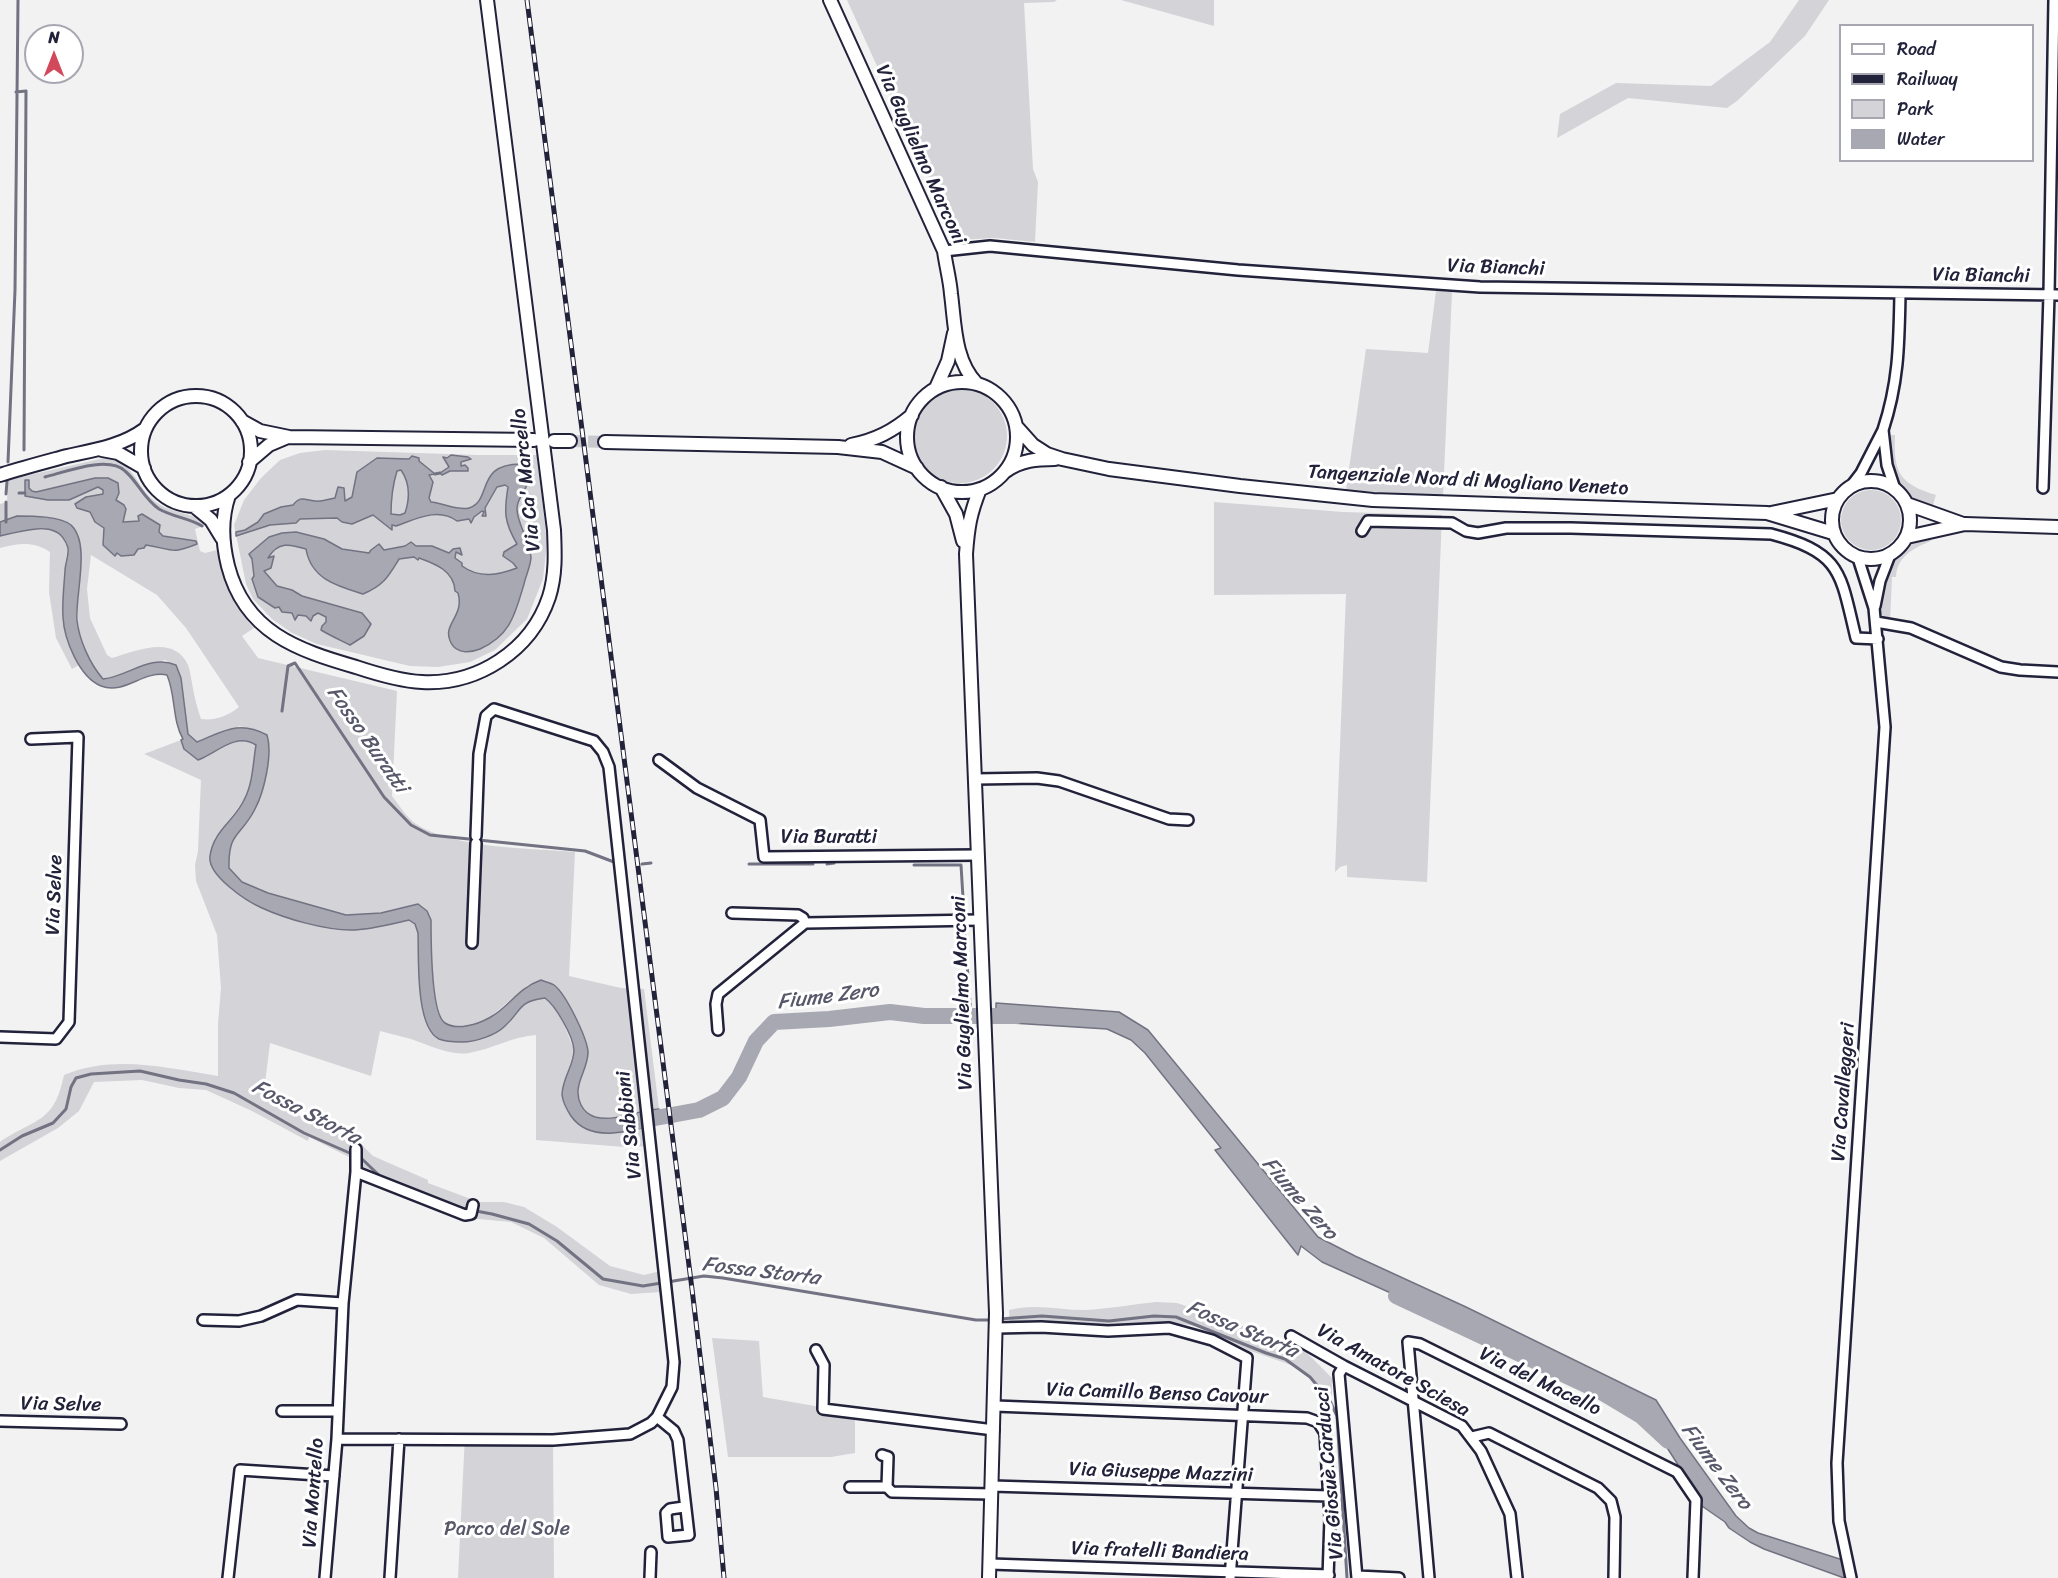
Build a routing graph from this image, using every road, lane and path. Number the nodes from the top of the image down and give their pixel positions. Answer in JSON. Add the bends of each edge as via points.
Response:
{"nodes":[{"id":1,"x":487,"y":0,"type":"edge"},
{"id":2,"x":830,"y":0,"type":"edge"},
{"id":3,"x":2054,"y":0,"type":"edge"},
{"id":4,"x":944,"y":251,"type":"junction"},
{"id":5,"x":1900,"y":294,"type":"junction"},
{"id":6,"x":2054,"y":295,"type":"edge"},
{"id":7,"x":954,"y":332,"type":"junction"},
{"id":8,"x":977,"y":384,"type":"junction"},
{"id":9,"x":936,"y":388,"type":"junction"},
{"id":10,"x":912,"y":415,"type":"junction"},
{"id":11,"x":241,"y":420,"type":"junction"},
{"id":12,"x":1017,"y":426,"type":"junction"},
{"id":13,"x":146,"y":429,"type":"junction"},
{"id":14,"x":1883,"y":430,"type":"junction"},
{"id":15,"x":289,"y":437,"type":"junction"},
{"id":16,"x":534,"y":440,"type":"dead end"},
{"id":17,"x":554,"y":441,"type":"dead end"},
{"id":18,"x":570,"y":441,"type":"tunnel mouth"},
{"id":19,"x":605,"y":442,"type":"tunnel mouth"},
{"id":20,"x":838,"y":447,"type":"junction"},
{"id":21,"x":100,"y":450,"type":"junction"},
{"id":22,"x":1062,"y":459,"type":"junction"},
{"id":23,"x":249,"y":462,"type":"junction"},
{"id":24,"x":144,"y":468,"type":"junction"},
{"id":25,"x":917,"y":468,"type":"junction"},
{"id":26,"x":1004,"y":473,"type":"junction"},
{"id":27,"x":0,"y":475,"type":"edge"},
{"id":28,"x":1851,"y":486,"type":"junction"},
{"id":29,"x":941,"y":487,"type":"junction"},
{"id":30,"x":2043,"y":488,"type":"dead end"},
{"id":31,"x":980,"y":489,"type":"junction"},
{"id":32,"x":1895,"y":489,"type":"junction"},
{"id":33,"x":229,"y":495,"type":"junction"},
{"id":34,"x":1838,"y":499,"type":"junction"},
{"id":35,"x":1907,"y":504,"type":"junction"},
{"id":36,"x":194,"y":506,"type":"junction"},
{"id":37,"x":1767,"y":513,"type":"junction"},
{"id":38,"x":1965,"y":524,"type":"junction"},
{"id":39,"x":2058,"y":527,"type":"edge"},
{"id":40,"x":1362,"y":531,"type":"dead end"},
{"id":41,"x":1833,"y":533,"type":"junction"},
{"id":42,"x":1907,"y":537,"type":"junction"},
{"id":43,"x":223,"y":539,"type":"junction"},
{"id":44,"x":966,"y":554,"type":"junction"},
{"id":45,"x":1890,"y":555,"type":"junction"},
{"id":46,"x":1858,"y":558,"type":"junction"},
{"id":47,"x":1874,"y":608,"type":"junction"},
{"id":48,"x":1876,"y":622,"type":"junction"},
{"id":49,"x":1878,"y":639,"type":"junction"},
{"id":50,"x":2058,"y":672,"type":"edge"},
{"id":51,"x":31,"y":738,"type":"dead end"},
{"id":52,"x":659,"y":759,"type":"dead end"},
{"id":53,"x":976,"y":778,"type":"junction"},
{"id":54,"x":1188,"y":820,"type":"dead end"},
{"id":55,"x":977,"y":855,"type":"junction"},
{"id":56,"x":732,"y":913,"type":"dead end"},
{"id":57,"x":980,"y":920,"type":"junction"},
{"id":58,"x":805,"y":923,"type":"junction"},
{"id":59,"x":472,"y":943,"type":"dead end"},
{"id":60,"x":718,"y":1030,"type":"dead end"},
{"id":61,"x":0,"y":1037,"type":"edge"},
{"id":62,"x":356,"y":1153,"type":"dead end"},
{"id":63,"x":356,"y":1172,"type":"junction"},
{"id":64,"x":472,"y":1210,"type":"dead end"},
{"id":65,"x":344,"y":1303,"type":"junction"},
{"id":66,"x":203,"y":1320,"type":"dead end"},
{"id":67,"x":996,"y":1328,"type":"junction"},
{"id":68,"x":1291,"y":1336,"type":"dead end"},
{"id":69,"x":816,"y":1350,"type":"dead end"},
{"id":70,"x":1344,"y":1366,"type":"junction"},
{"id":71,"x":1414,"y":1401,"type":"junction"},
{"id":72,"x":995,"y":1406,"type":"junction"},
{"id":73,"x":282,"y":1411,"type":"dead end"},
{"id":74,"x":337,"y":1412,"type":"junction"},
{"id":75,"x":1242,"y":1415,"type":"junction"},
{"id":76,"x":657,"y":1417,"type":"junction"},
{"id":77,"x":0,"y":1421,"type":"edge"},
{"id":78,"x":121,"y":1424,"type":"dead end"},
{"id":79,"x":994,"y":1430,"type":"junction"},
{"id":80,"x":1472,"y":1437,"type":"junction"},
{"id":81,"x":337,"y":1439,"type":"junction"},
{"id":82,"x":399,"y":1439,"type":"junction"},
{"id":83,"x":882,"y":1455,"type":"dead end"},
{"id":84,"x":334,"y":1476,"type":"junction"},
{"id":85,"x":850,"y":1486,"type":"dead end"},
{"id":86,"x":887,"y":1487,"type":"junction"},
{"id":87,"x":992,"y":1490,"type":"junction"},
{"id":88,"x":1237,"y":1494,"type":"junction"},
{"id":89,"x":1329,"y":1496,"type":"junction"},
{"id":90,"x":684,"y":1507,"type":"dead end"},
{"id":91,"x":651,"y":1552,"type":"dead end"},
{"id":92,"x":990,"y":1564,"type":"junction"},
{"id":93,"x":1132,"y":1573,"type":"edge"},
{"id":94,"x":1231,"y":1575,"type":"edge"},
{"id":95,"x":1328,"y":1576,"type":"edge"},
{"id":96,"x":1357,"y":1577,"type":"edge"},
{"id":97,"x":228,"y":1578,"type":"edge"},
{"id":98,"x":325,"y":1578,"type":"edge"},
{"id":99,"x":390,"y":1578,"type":"edge"},
{"id":100,"x":650,"y":1578,"type":"edge"},
{"id":101,"x":989,"y":1578,"type":"edge"},
{"id":102,"x":1399,"y":1578,"type":"edge"},
{"id":103,"x":1429,"y":1578,"type":"edge"},
{"id":104,"x":1517,"y":1578,"type":"edge"},
{"id":105,"x":1614,"y":1578,"type":"edge"},
{"id":106,"x":1693,"y":1578,"type":"edge"},
{"id":107,"x":1851,"y":1578,"type":"edge"}],
"edges":[{"from":1,"to":43,"type":"main road","name":"Via Ca' Marcello","via":[[554,530],[553,577],[541,616],[517,648],[481,671],[458,679],[409,681],[314,654],[271,632],[252,615],[239,595]]},
{"from":2,"to":4,"type":"main road","name":"Via Guglielmo Marconi"},
{"from":3,"to":6,"type":"street","name":"Via Bianchi"},
{"from":4,"to":5,"type":"street","name":"Via Bianchi","via":[[990,246],[1238,270],[1480,287]]},
{"from":4,"to":7,"type":"main road","name":"Via Guglielmo Marconi"},
{"from":5,"to":6,"type":"street","name":"Via Bianchi"},
{"from":5,"to":14,"type":"street","via":[[1897,375]]},
{"from":6,"to":30,"type":"street","name":"Via Bianchi"},
{"from":7,"to":8,"type":"main road","name":"Via Guglielmo Marconi","via":[[965,366]]},
{"from":7,"to":9,"type":"main road","name":"Via Guglielmo Marconi","via":[[948,361]]},
{"from":8,"to":9,"type":"main road","via":[[953,382]]},
{"from":8,"to":12,"type":"main road","via":[[1003,399]]},
{"from":9,"to":10,"type":"main road","name":"Via Guglielmo Marconi","via":[[922,399]]},
{"from":10,"to":20,"type":"main road","name":"Via Guglielmo Marconi","via":[[879,438]]},
{"from":10,"to":25,"type":"main road","via":[[908,445]]},
{"from":11,"to":13,"type":"main road","name":"Via Ca' Marcello","via":[[217,401],[196,396],[166,405]]},
{"from":11,"to":15,"type":"main road","name":"Via Ca' Marcello","via":[[260,431]]},
{"from":11,"to":23,"type":"main road","via":[[249,440]]},
{"from":12,"to":22,"type":"main road","name":"Tangenziale Nord di Mogliano Veneto","via":[[1033,445]]},
{"from":12,"to":26,"type":"main road","via":[[1016,449]]},
{"from":13,"to":21,"type":"main road"},
{"from":13,"to":24,"type":"main road","via":[[141,448]]},
{"from":14,"to":28,"type":"street"},
{"from":14,"to":32,"type":"street","via":[[1888,471]]},
{"from":15,"to":16,"type":"main road","name":"Via Ca' Marcello"},
{"from":15,"to":23,"type":"main road","name":"Via Ca' Marcello","via":[[269,445]]},
{"from":17,"to":18,"type":"main road"},
{"from":19,"to":20,"type":"main road"},
{"from":20,"to":25,"type":"main road","name":"Via Guglielmo Marconi","via":[[882,452]]},
{"from":21,"to":24,"type":"main road","via":[[118,453]]},
{"from":21,"to":27,"type":"main road"},
{"from":22,"to":26,"type":"main road","name":"Tangenziale Nord di Mogliano Veneto","via":[[1030,460]]},
{"from":22,"to":37,"type":"main road","name":"Tangenziale Nord di Mogliano Veneto","via":[[1109,469],[1373,500]]},
{"from":23,"to":33,"type":"main road","name":"Via Ca' Marcello","via":[[242,480]]},
{"from":24,"to":36,"type":"main road","name":"Via Ca' Marcello","via":[[163,495]]},
{"from":25,"to":29,"type":"main road","name":"Via Guglielmo Marconi"},
{"from":26,"to":31,"type":"main road"},
{"from":28,"to":32,"type":"main road","via":[[1869,481]]},
{"from":28,"to":34,"type":"main road"},
{"from":29,"to":31,"type":"main road","via":[[959,491]]},
{"from":29,"to":44,"type":"main road","name":"Via Guglielmo Marconi","via":[[956,514]]},
{"from":31,"to":44,"type":"main road","name":"Via Guglielmo Marconi","via":[[968,524]]},
{"from":32,"to":35,"type":"main road"},
{"from":33,"to":36,"type":"main road"},
{"from":33,"to":43,"type":"main road","name":"Via Ca' Marcello","via":[[223,514]]},
{"from":34,"to":37,"type":"main road"},
{"from":34,"to":41,"type":"main road"},
{"from":35,"to":38,"type":"main road"},
{"from":35,"to":42,"type":"main road","via":[[1911,521]]},
{"from":36,"to":43,"type":"main road","name":"Via Ca' Marcello","via":[[211,520]]},
{"from":37,"to":41,"type":"main road"},
{"from":38,"to":39,"type":"main road"},
{"from":38,"to":42,"type":"main road"},
{"from":40,"to":49,"type":"street","via":[[1368,521],[1452,523],[1478,533],[1506,528],[1571,528],[1771,534],[1801,542],[1824,556],[1838,571],[1847,594],[1856,638]]},
{"from":41,"to":46,"type":"main road","via":[[1847,552]]},
{"from":42,"to":45,"type":"main road"},
{"from":44,"to":53,"type":"main road","name":"Via Guglielmo Marconi"},
{"from":45,"to":46,"type":"main road","via":[[1880,559]]},
{"from":45,"to":47,"type":"street"},
{"from":46,"to":47,"type":"street"},
{"from":47,"to":48,"type":"street","name":"Via Cavalleggeri"},
{"from":48,"to":49,"type":"street","name":"Via Cavalleggeri"},
{"from":48,"to":50,"type":"street","via":[[1911,628],[2001,667]]},
{"from":49,"to":107,"type":"street","name":"Via Cavalleggeri","via":[[1885,727],[1837,1463],[1839,1521]]},
{"from":51,"to":61,"type":"street","name":"Via Selve","via":[[78,737],[69,1022],[56,1039]]},
{"from":52,"to":55,"type":"street","name":"Via Buratti","via":[[697,788],[760,820],[764,856]]},
{"from":53,"to":54,"type":"street","via":[[1059,781],[1169,819]]},
{"from":53,"to":55,"type":"main road","name":"Via Guglielmo Marconi"},
{"from":55,"to":57,"type":"main road","name":"Via Guglielmo Marconi"},
{"from":56,"to":58,"type":"street","via":[[798,915]]},
{"from":57,"to":58,"type":"street"},
{"from":57,"to":67,"type":"main road","name":"Via Guglielmo Marconi"},
{"from":58,"to":60,"type":"street","via":[[718,994]]},
{"from":59,"to":76,"type":"street","name":"Via Sabbioni","via":[[479,754],[486,716],[494,708],[594,741],[609,767],[674,1362],[672,1387]]},
{"from":62,"to":63,"type":"street","name":"Via Montello"},
{"from":63,"to":64,"type":"street","via":[[465,1215]]},
{"from":63,"to":65,"type":"street","name":"Via Montello"},
{"from":65,"to":66,"type":"street","via":[[297,1300],[239,1321]]},
{"from":65,"to":74,"type":"street","name":"Via Montello"},
{"from":67,"to":72,"type":"main road","name":"Via Guglielmo Marconi"},
{"from":67,"to":75,"type":"street","via":[[1169,1328],[1212,1340],[1247,1358]]},
{"from":68,"to":70,"type":"street","name":"Via Amatore Sciesa"},
{"from":69,"to":79,"type":"street","via":[[824,1365],[823,1408]]},
{"from":70,"to":71,"type":"street","name":"Via Amatore Sciesa"},
{"from":70,"to":96,"type":"street","name":"Via Giosuè Carducci","via":[[1339,1374]]},
{"from":71,"to":80,"type":"street","name":"Via Amatore Sciesa","via":[[1462,1426]]},
{"from":71,"to":103,"type":"street"},
{"from":71,"to":106,"type":"street","name":"Via del Macello","via":[[1408,1342],[1420,1344],[1677,1472],[1696,1500]]},
{"from":72,"to":75,"type":"street","name":"Via Camillo Benso Cavour"},
{"from":72,"to":79,"type":"main road","name":"Via Guglielmo Marconi"},
{"from":73,"to":74,"type":"street","name":"Via Montello"},
{"from":74,"to":81,"type":"street","name":"Via Montello"},
{"from":75,"to":88,"type":"street"},
{"from":75,"to":89,"type":"street","name":"Via Camillo Benso Cavour","via":[[1318,1422],[1325,1433]]},
{"from":76,"to":82,"type":"street","via":[[630,1434],[553,1440]]},
{"from":76,"to":90,"type":"street","via":[[674,1431],[678,1440]]},
{"from":77,"to":78,"type":"street","name":"Via Selve"},
{"from":79,"to":87,"type":"main road","name":"Via Guglielmo Marconi"},
{"from":80,"to":104,"type":"street","name":"Via Amatore Sciesa","via":[[1510,1514]]},
{"from":80,"to":105,"type":"street","via":[[1489,1433],[1598,1488],[1611,1501],[1615,1517]]},
{"from":81,"to":82,"type":"street"},
{"from":81,"to":84,"type":"street","name":"Via Montello"},
{"from":82,"to":99,"type":"street"},
{"from":83,"to":86,"type":"street","via":[[888,1457]]},
{"from":84,"to":97,"type":"street","via":[[240,1470]]},
{"from":84,"to":98,"type":"street","name":"Via Montello"},
{"from":85,"to":86,"type":"street"},
{"from":86,"to":87,"type":"street","via":[[892,1492]]},
{"from":87,"to":88,"type":"street","name":"Via Giuseppe Mazzini"},
{"from":87,"to":92,"type":"main road","name":"Via Guglielmo Marconi"},
{"from":88,"to":89,"type":"street","name":"Via Giuseppe Mazzini"},
{"from":88,"to":94,"type":"street"},
{"from":89,"to":95,"type":"street"},
{"from":91,"to":100,"type":"street"},
{"from":92,"to":93,"type":"street","name":"Via fratelli Bandiera"},
{"from":92,"to":101,"type":"main road","name":"Via Guglielmo Marconi"},
{"from":93,"to":94,"type":"street","name":"Via fratelli Bandiera"},
{"from":94,"to":95,"type":"street","name":"Via fratelli Bandiera"},
{"from":96,"to":102,"type":"street"}]}
